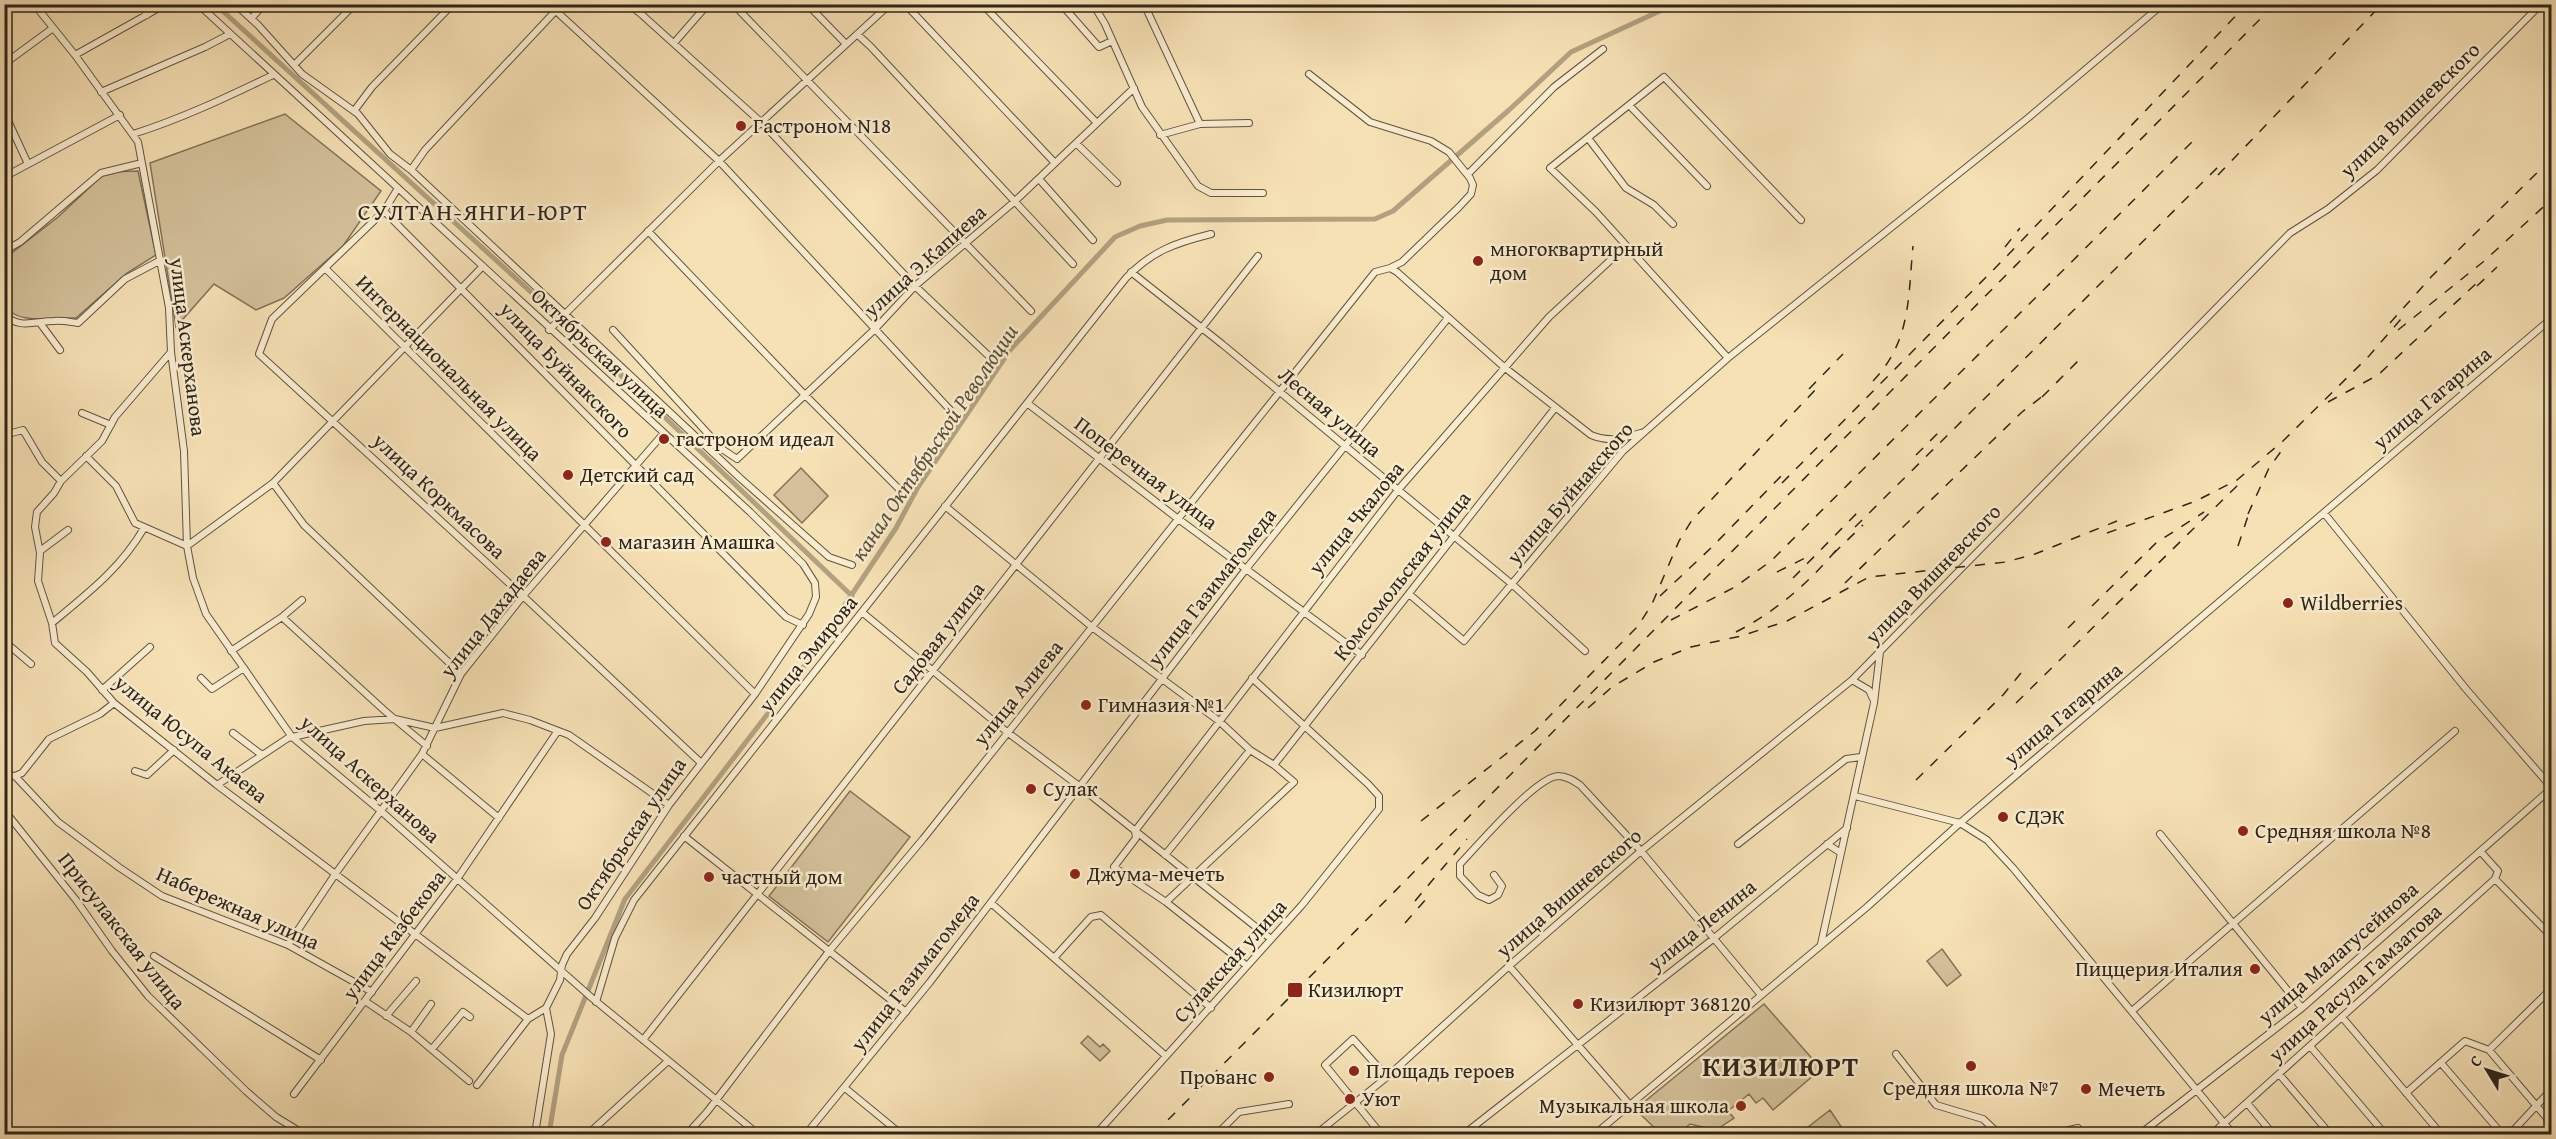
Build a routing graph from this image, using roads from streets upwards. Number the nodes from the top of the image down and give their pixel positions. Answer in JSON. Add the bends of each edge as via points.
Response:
{"nodes":[{"id":1,"x":34,"y":4,"type":"edge"},
{"id":2,"x":141,"y":4,"type":"edge"},
{"id":3,"x":166,"y":4,"type":"edge"},
{"id":4,"x":198,"y":4,"type":"edge"},
{"id":5,"x":235,"y":4,"type":"edge"},
{"id":6,"x":264,"y":4,"type":"edge"},
{"id":7,"x":355,"y":4,"type":"edge"},
{"id":8,"x":453,"y":4,"type":"edge"},
{"id":9,"x":562,"y":4,"type":"edge"},
{"id":10,"x":630,"y":4,"type":"edge"},
{"id":11,"x":643,"y":4,"type":"edge"},
{"id":12,"x":708,"y":4,"type":"edge"},
{"id":13,"x":734,"y":4,"type":"edge"},
{"id":14,"x":807,"y":4,"type":"edge"},
{"id":15,"x":890,"y":4,"type":"edge"},
{"id":16,"x":904,"y":4,"type":"edge"},
{"id":17,"x":982,"y":4,"type":"edge"},
{"id":18,"x":1061,"y":4,"type":"edge"},
{"id":19,"x":1093,"y":4,"type":"edge"},
{"id":20,"x":1144,"y":4,"type":"edge"},
{"id":21,"x":2163,"y":4,"type":"edge"},
{"id":22,"x":2541,"y":4,"type":"edge"},
{"id":23,"x":556,"y":11,"type":"junction"},
{"id":24,"x":637,"y":11,"type":"junction"},
{"id":25,"x":147,"y":15,"type":"junction"},
{"id":26,"x":251,"y":19,"type":"junction"},
{"id":27,"x":52,"y":28,"type":"junction"},
{"id":28,"x":230,"y":34,"type":"junction"},
{"id":29,"x":857,"y":34,"type":"junction"},
{"id":30,"x":1112,"y":41,"type":"junction"},
{"id":31,"x":674,"y":43,"type":"junction"},
{"id":32,"x":846,"y":44,"type":"junction"},
{"id":33,"x":1603,"y":49,"type":"dead end"},
{"id":34,"x":75,"y":55,"type":"junction"},
{"id":35,"x":4,"y":64,"type":"edge"},
{"id":36,"x":294,"y":65,"type":"junction"},
{"id":37,"x":1309,"y":74,"type":"dead end"},
{"id":38,"x":273,"y":75,"type":"junction"},
{"id":39,"x":807,"y":79,"type":"junction"},
{"id":40,"x":1134,"y":88,"type":"junction"},
{"id":41,"x":101,"y":92,"type":"junction"},
{"id":42,"x":1629,"y":105,"type":"junction"},
{"id":43,"x":354,"y":111,"type":"junction"},
{"id":44,"x":4,"y":112,"type":"edge"},
{"id":45,"x":120,"y":115,"type":"junction"},
{"id":46,"x":762,"y":123,"type":"junction"},
{"id":47,"x":1097,"y":123,"type":"junction"},
{"id":48,"x":1250,"y":123,"type":"dead end"},
{"id":49,"x":1200,"y":124,"type":"junction"},
{"id":50,"x":133,"y":134,"type":"junction"},
{"id":51,"x":1160,"y":135,"type":"junction"},
{"id":52,"x":1588,"y":138,"type":"junction"},
{"id":53,"x":1076,"y":143,"type":"junction"},
{"id":54,"x":719,"y":161,"type":"junction"},
{"id":55,"x":142,"y":163,"type":"junction"},
{"id":56,"x":1055,"y":163,"type":"junction"},
{"id":57,"x":28,"y":164,"type":"junction"},
{"id":58,"x":411,"y":170,"type":"junction"},
{"id":59,"x":1468,"y":174,"type":"junction"},
{"id":60,"x":4,"y":177,"type":"edge"},
{"id":61,"x":1039,"y":179,"type":"junction"},
{"id":62,"x":1117,"y":183,"type":"dead end"},
{"id":63,"x":1707,"y":186,"type":"dead end"},
{"id":64,"x":398,"y":188,"type":"junction"},
{"id":65,"x":4,"y":192,"type":"edge"},
{"id":66,"x":1263,"y":192,"type":"dead end"},
{"id":67,"x":1014,"y":202,"type":"junction"},
{"id":68,"x":384,"y":211,"type":"junction"},
{"id":69,"x":1801,"y":220,"type":"dead end"},
{"id":70,"x":1672,"y":224,"type":"dead end"},
{"id":71,"x":648,"y":231,"type":"junction"},
{"id":72,"x":1211,"y":234,"type":"dead end"},
{"id":73,"x":4,"y":239,"type":"edge"},
{"id":74,"x":1093,"y":240,"type":"dead end"},
{"id":75,"x":966,"y":245,"type":"junction"},
{"id":76,"x":1628,"y":249,"type":"junction"},
{"id":77,"x":4,"y":251,"type":"edge"},
{"id":78,"x":1258,"y":256,"type":"dead end"},
{"id":79,"x":160,"y":260,"type":"junction"},
{"id":80,"x":1073,"y":264,"type":"dead end"},
{"id":81,"x":483,"y":266,"type":"junction"},
{"id":82,"x":325,"y":268,"type":"junction"},
{"id":83,"x":1390,"y":268,"type":"junction"},
{"id":84,"x":1131,"y":272,"type":"junction"},
{"id":85,"x":915,"y":286,"type":"junction"},
{"id":86,"x":463,"y":288,"type":"junction"},
{"id":87,"x":1031,"y":311,"type":"dead end"},
{"id":88,"x":565,"y":313,"type":"junction"},
{"id":89,"x":4,"y":314,"type":"edge"},
{"id":90,"x":1448,"y":318,"type":"junction"},
{"id":91,"x":2552,"y":318,"type":"edge"},
{"id":92,"x":39,"y":323,"type":"junction"},
{"id":93,"x":1200,"y":328,"type":"junction"},
{"id":94,"x":875,"y":329,"type":"junction"},
{"id":95,"x":549,"y":330,"type":"junction"},
{"id":96,"x":613,"y":330,"type":"dead end"},
{"id":97,"x":403,"y":348,"type":"junction"},
{"id":98,"x":60,"y":351,"type":"dead end"},
{"id":99,"x":171,"y":352,"type":"junction"},
{"id":100,"x":991,"y":358,"type":"dead end"},
{"id":101,"x":1728,"y":358,"type":"junction"},
{"id":102,"x":1504,"y":367,"type":"junction"},
{"id":103,"x":1280,"y":392,"type":"junction"},
{"id":104,"x":805,"y":395,"type":"junction"},
{"id":105,"x":1027,"y":403,"type":"junction"},
{"id":106,"x":1555,"y":408,"type":"junction"},
{"id":107,"x":82,"y":413,"type":"dead end"},
{"id":108,"x":953,"y":413,"type":"dead end"},
{"id":109,"x":333,"y":420,"type":"junction"},
{"id":110,"x":111,"y":424,"type":"junction"},
{"id":111,"x":1644,"y":432,"type":"junction"},
{"id":112,"x":663,"y":434,"type":"junction"},
{"id":113,"x":4,"y":435,"type":"edge"},
{"id":114,"x":1344,"y":445,"type":"junction"},
{"id":115,"x":86,"y":456,"type":"junction"},
{"id":116,"x":1099,"y":458,"type":"junction"},
{"id":117,"x":636,"y":464,"type":"junction"},
{"id":118,"x":61,"y":481,"type":"junction"},
{"id":119,"x":273,"y":483,"type":"junction"},
{"id":120,"x":900,"y":490,"type":"dead end"},
{"id":121,"x":1398,"y":490,"type":"junction"},
{"id":122,"x":945,"y":506,"type":"junction"},
{"id":123,"x":2324,"y":513,"type":"junction"},
{"id":124,"x":1177,"y":518,"type":"junction"},
{"id":125,"x":584,"y":525,"type":"junction"},
{"id":126,"x":144,"y":528,"type":"junction"},
{"id":127,"x":68,"y":530,"type":"dead end"},
{"id":128,"x":1453,"y":536,"type":"junction"},
{"id":129,"x":187,"y":546,"type":"junction"},
{"id":130,"x":40,"y":551,"type":"junction"},
{"id":131,"x":1017,"y":564,"type":"junction"},
{"id":132,"x":852,"y":565,"type":"dead end"},
{"id":133,"x":1246,"y":569,"type":"junction"},
{"id":134,"x":1513,"y":585,"type":"junction"},
{"id":135,"x":1409,"y":594,"type":"junction"},
{"id":136,"x":523,"y":596,"type":"junction"},
{"id":137,"x":302,"y":600,"type":"dead end"},
{"id":138,"x":1303,"y":611,"type":"junction"},
{"id":139,"x":863,"y":613,"type":"junction"},
{"id":140,"x":282,"y":617,"type":"junction"},
{"id":141,"x":52,"y":623,"type":"junction"},
{"id":142,"x":803,"y":625,"type":"junction"},
{"id":143,"x":1092,"y":627,"type":"junction"},
{"id":144,"x":4,"y":640,"type":"edge"},
{"id":145,"x":150,"y":647,"type":"dead end"},
{"id":146,"x":231,"y":651,"type":"junction"},
{"id":147,"x":1585,"y":651,"type":"dead end"},
{"id":148,"x":1880,"y":651,"type":"junction"},
{"id":149,"x":1362,"y":655,"type":"junction"},
{"id":150,"x":31,"y":664,"type":"dead end"},
{"id":151,"x":244,"y":668,"type":"junction"},
{"id":152,"x":934,"y":669,"type":"junction"},
{"id":153,"x":461,"y":674,"type":"junction"},
{"id":154,"x":201,"y":678,"type":"dead end"},
{"id":155,"x":1162,"y":678,"type":"junction"},
{"id":156,"x":1252,"y":678,"type":"junction"},
{"id":157,"x":1852,"y":680,"type":"junction"},
{"id":158,"x":102,"y":690,"type":"junction"},
{"id":159,"x":755,"y":694,"type":"junction"},
{"id":160,"x":114,"y":703,"type":"junction"},
{"id":161,"x":1874,"y":703,"type":"junction"},
{"id":162,"x":395,"y":719,"type":"junction"},
{"id":163,"x":1219,"y":721,"type":"junction"},
{"id":164,"x":1305,"y":724,"type":"junction"},
{"id":165,"x":435,"y":728,"type":"junction"},
{"id":166,"x":2454,"y":731,"type":"dead end"},
{"id":167,"x":557,"y":732,"type":"junction"},
{"id":168,"x":1007,"y":732,"type":"junction"},
{"id":169,"x":233,"y":734,"type":"dead end"},
{"id":170,"x":292,"y":737,"type":"junction"},
{"id":171,"x":427,"y":746,"type":"junction"},
{"id":172,"x":174,"y":750,"type":"junction"},
{"id":173,"x":1250,"y":750,"type":"junction"},
{"id":174,"x":422,"y":754,"type":"junction"},
{"id":175,"x":262,"y":755,"type":"junction"},
{"id":176,"x":1861,"y":757,"type":"junction"},
{"id":177,"x":700,"y":762,"type":"junction"},
{"id":178,"x":1275,"y":765,"type":"junction"},
{"id":179,"x":135,"y":771,"type":"dead end"},
{"id":180,"x":4,"y":775,"type":"edge"},
{"id":181,"x":15,"y":776,"type":"junction"},
{"id":182,"x":217,"y":785,"type":"junction"},
{"id":183,"x":1079,"y":786,"type":"junction"},
{"id":184,"x":2552,"y":788,"type":"edge"},
{"id":185,"x":1855,"y":796,"type":"junction"},
{"id":186,"x":669,"y":805,"type":"junction"},
{"id":187,"x":4,"y":810,"type":"edge"},
{"id":188,"x":382,"y":812,"type":"junction"},
{"id":189,"x":499,"y":818,"type":"junction"},
{"id":190,"x":1960,"y":823,"type":"junction"},
{"id":191,"x":1847,"y":828,"type":"junction"},
{"id":192,"x":1135,"y":831,"type":"junction"},
{"id":193,"x":2160,"y":834,"type":"dead end"},
{"id":194,"x":684,"y":836,"type":"junction"},
{"id":195,"x":1738,"y":844,"type":"dead end"},
{"id":196,"x":1827,"y":844,"type":"junction"},
{"id":197,"x":1641,"y":851,"type":"junction"},
{"id":198,"x":2481,"y":852,"type":"junction"},
{"id":199,"x":1841,"y":853,"type":"junction"},
{"id":200,"x":1166,"y":855,"type":"junction"},
{"id":201,"x":336,"y":873,"type":"junction"},
{"id":202,"x":1494,"y":875,"type":"dead end"},
{"id":203,"x":1192,"y":876,"type":"junction"},
{"id":204,"x":457,"y":879,"type":"junction"},
{"id":205,"x":2495,"y":879,"type":"junction"},
{"id":206,"x":759,"y":895,"type":"junction"},
{"id":207,"x":1166,"y":902,"type":"junction"},
{"id":208,"x":991,"y":903,"type":"junction"},
{"id":209,"x":2234,"y":923,"type":"junction"},
{"id":210,"x":416,"y":933,"type":"junction"},
{"id":211,"x":2552,"y":937,"type":"edge"},
{"id":212,"x":1271,"y":939,"type":"junction"},
{"id":213,"x":1713,"y":939,"type":"junction"},
{"id":214,"x":288,"y":945,"type":"junction"},
{"id":215,"x":1821,"y":945,"type":"junction"},
{"id":216,"x":830,"y":950,"type":"junction"},
{"id":217,"x":154,"y":956,"type":"dead end"},
{"id":218,"x":1054,"y":958,"type":"junction"},
{"id":219,"x":1247,"y":966,"type":"junction"},
{"id":220,"x":1509,"y":966,"type":"junction"},
{"id":221,"x":561,"y":972,"type":"junction"},
{"id":222,"x":416,"y":981,"type":"dead end"},
{"id":223,"x":2552,"y":988,"type":"edge"},
{"id":224,"x":372,"y":992,"type":"junction"},
{"id":225,"x":1761,"y":995,"type":"junction"},
{"id":226,"x":594,"y":1000,"type":"junction"},
{"id":227,"x":365,"y":1001,"type":"junction"},
{"id":228,"x":432,"y":1004,"type":"dead end"},
{"id":229,"x":546,"y":1008,"type":"junction"},
{"id":230,"x":1211,"y":1008,"type":"junction"},
{"id":231,"x":2302,"y":1008,"type":"junction"},
{"id":232,"x":2132,"y":1011,"type":"junction"},
{"id":233,"x":906,"y":1012,"type":"junction"},
{"id":234,"x":386,"y":1016,"type":"junction"},
{"id":235,"x":470,"y":1017,"type":"dead end"},
{"id":236,"x":2342,"y":1017,"type":"junction"},
{"id":237,"x":528,"y":1018,"type":"junction"},
{"id":238,"x":411,"y":1032,"type":"junction"},
{"id":239,"x":643,"y":1040,"type":"junction"},
{"id":240,"x":1578,"y":1046,"type":"junction"},
{"id":241,"x":2310,"y":1046,"type":"junction"},
{"id":242,"x":432,"y":1049,"type":"junction"},
{"id":243,"x":2489,"y":1050,"type":"junction"},
{"id":244,"x":1896,"y":1054,"type":"dead end"},
{"id":245,"x":1166,"y":1056,"type":"junction"},
{"id":246,"x":321,"y":1060,"type":"junction"},
{"id":247,"x":668,"y":1061,"type":"junction"},
{"id":248,"x":2441,"y":1063,"type":"junction"},
{"id":249,"x":2279,"y":1074,"type":"junction"},
{"id":250,"x":1387,"y":1077,"type":"junction"},
{"id":251,"x":468,"y":1081,"type":"dead end"},
{"id":252,"x":477,"y":1085,"type":"dead end"},
{"id":253,"x":845,"y":1088,"type":"junction"},
{"id":254,"x":2552,"y":1089,"type":"edge"},
{"id":255,"x":2197,"y":1090,"type":"junction"},
{"id":256,"x":2406,"y":1093,"type":"junction"},
{"id":257,"x":294,"y":1094,"type":"dead end"},
{"id":258,"x":715,"y":1099,"type":"junction"},
{"id":259,"x":1356,"y":1103,"type":"junction"},
{"id":260,"x":2247,"y":1103,"type":"junction"},
{"id":261,"x":1289,"y":1104,"type":"dead end"},
{"id":262,"x":1630,"y":1105,"type":"junction"},
{"id":263,"x":2536,"y":1106,"type":"junction"},
{"id":264,"x":2225,"y":1123,"type":"junction"},
{"id":265,"x":2552,"y":1124,"type":"edge"},
{"id":266,"x":304,"y":1134,"type":"edge"},
{"id":267,"x":535,"y":1134,"type":"edge"},
{"id":268,"x":588,"y":1134,"type":"edge"},
{"id":269,"x":687,"y":1134,"type":"edge"},
{"id":270,"x":758,"y":1134,"type":"edge"},
{"id":271,"x":806,"y":1134,"type":"edge"},
{"id":272,"x":901,"y":1134,"type":"edge"},
{"id":273,"x":1096,"y":1134,"type":"edge"},
{"id":274,"x":1218,"y":1134,"type":"edge"},
{"id":275,"x":1316,"y":1134,"type":"edge"},
{"id":276,"x":1381,"y":1134,"type":"edge"},
{"id":277,"x":1464,"y":1134,"type":"edge"},
{"id":278,"x":1595,"y":1134,"type":"edge"},
{"id":279,"x":1999,"y":1134,"type":"edge"},
{"id":280,"x":2064,"y":1134,"type":"edge"},
{"id":281,"x":2083,"y":1134,"type":"edge"},
{"id":282,"x":2140,"y":1134,"type":"edge"},
{"id":283,"x":2212,"y":1134,"type":"edge"},
{"id":284,"x":2233,"y":1134,"type":"edge"},
{"id":285,"x":2274,"y":1134,"type":"edge"},
{"id":286,"x":2330,"y":1134,"type":"edge"},
{"id":287,"x":2385,"y":1134,"type":"edge"},
{"id":288,"x":2442,"y":1134,"type":"edge"},
{"id":289,"x":2502,"y":1134,"type":"edge"},
{"id":290,"x":2510,"y":1134,"type":"edge"}],
"edges":[{"from":1,"to":27,"type":"street","name":"улица Аскерханова"},
{"from":2,"to":25,"type":"street"},
{"from":3,"to":25,"type":"street"},
{"from":4,"to":28,"type":"street","name":"Октябрьская улица"},
{"from":5,"to":26,"type":"street"},
{"from":6,"to":26,"type":"street"},
{"from":7,"to":36,"type":"street"},
{"from":8,"to":43,"type":"street","via":[[372,87]]},
{"from":9,"to":23,"type":"street"},
{"from":10,"to":24,"type":"street"},
{"from":11,"to":24,"type":"street"},
{"from":12,"to":31,"type":"street"},
{"from":13,"to":39,"type":"street"},
{"from":14,"to":32,"type":"street"},
{"from":15,"to":29,"type":"street"},
{"from":16,"to":56,"type":"street"},
{"from":17,"to":47,"type":"street"},
{"from":18,"to":30,"type":"street","via":[[1099,46]]},
{"from":19,"to":30,"type":"street"},
{"from":20,"to":49,"type":"street"},
{"from":21,"to":101,"type":"street","name":"улица Буйнакского"},
{"from":22,"to":148,"type":"street","name":"улица Вишневского","via":[[2377,170],[2290,233]]},
{"from":23,"to":54,"type":"street"},
{"from":23,"to":58,"type":"street","via":[[425,150]]},
{"from":24,"to":31,"type":"street"},
{"from":25,"to":34,"type":"street"},
{"from":26,"to":36,"type":"street"},
{"from":27,"to":34,"type":"street","name":"улица Аскерханова"},
{"from":27,"to":35,"type":"street"},
{"from":28,"to":38,"type":"street","name":"Октябрьская улица"},
{"from":28,"to":41,"type":"street"},
{"from":29,"to":32,"type":"street"},
{"from":29,"to":67,"type":"street"},
{"from":30,"to":40,"type":"street"},
{"from":31,"to":46,"type":"street"},
{"from":32,"to":39,"type":"street"},
{"from":33,"to":59,"type":"street","via":[[1554,87]]},
{"from":34,"to":41,"type":"street","name":"улица Аскерханова"},
{"from":36,"to":43,"type":"street","via":[[324,92]]},
{"from":37,"to":59,"type":"street","via":[[1370,122],[1431,141],[1449,152]]},
{"from":38,"to":50,"type":"street"},
{"from":38,"to":64,"type":"street","name":"Октябрьская улица"},
{"from":39,"to":46,"type":"street"},
{"from":39,"to":75,"type":"street"},
{"from":40,"to":47,"type":"street","name":"улица Э.Капиева"},
{"from":40,"to":51,"type":"street"},
{"from":41,"to":45,"type":"street","name":"улица Аскерханова"},
{"from":42,"to":52,"type":"street"},
{"from":42,"to":63,"type":"street"},
{"from":42,"to":69,"type":"street","via":[[1664,77]]},
{"from":43,"to":58,"type":"street","via":[[390,154]]},
{"from":44,"to":57,"type":"street"},
{"from":45,"to":50,"type":"street","name":"улица Аскерханова"},
{"from":45,"to":57,"type":"street"},
{"from":46,"to":54,"type":"street"},
{"from":46,"to":85,"type":"street"},
{"from":47,"to":53,"type":"street","name":"улица Э.Капиева"},
{"from":48,"to":49,"type":"street"},
{"from":49,"to":51,"type":"street"},
{"from":50,"to":55,"type":"street","name":"улица Аскерханова"},
{"from":51,"to":66,"type":"street","via":[[1202,190],[1211,194]]},
{"from":52,"to":70,"type":"street","via":[[1626,188],[1654,205]]},
{"from":52,"to":76,"type":"street","via":[[1551,168]]},
{"from":53,"to":56,"type":"street","name":"улица Э.Капиева"},
{"from":53,"to":62,"type":"street"},
{"from":54,"to":71,"type":"street"},
{"from":54,"to":94,"type":"street"},
{"from":55,"to":77,"type":"street","via":[[101,173],[20,242]]},
{"from":55,"to":79,"type":"street","name":"улица Аскерханова"},
{"from":56,"to":61,"type":"street","name":"улица Э.Капиева"},
{"from":57,"to":60,"type":"street"},
{"from":58,"to":88,"type":"street"},
{"from":59,"to":83,"type":"street","via":[[1473,185],[1471,194],[1402,262]]},
{"from":61,"to":67,"type":"street","name":"улица Э.Капиева"},
{"from":61,"to":74,"type":"street"},
{"from":64,"to":68,"type":"street"},
{"from":64,"to":81,"type":"street","name":"Октябрьская улица"},
{"from":65,"to":73,"type":"street","via":[[8,226]]},
{"from":67,"to":75,"type":"street","name":"улица Э.Капиева"},
{"from":67,"to":80,"type":"street"},
{"from":68,"to":82,"type":"street"},
{"from":68,"to":86,"type":"street","name":"улица Буйнакского"},
{"from":71,"to":88,"type":"street"},
{"from":71,"to":104,"type":"street"},
{"from":72,"to":84,"type":"street","name":"улица Эмирова","via":[[1166,247]]},
{"from":75,"to":85,"type":"street","name":"улица Э.Капиева"},
{"from":75,"to":87,"type":"street"},
{"from":76,"to":101,"type":"street"},
{"from":76,"to":102,"type":"street","name":"улица Чкалова","via":[[1549,317]]},
{"from":78,"to":93,"type":"street","name":"Садовая улица"},
{"from":79,"to":92,"type":"street","via":[[125,279],[78,323]]},
{"from":79,"to":99,"type":"street","name":"улица Аскерханова","via":[[169,308]]},
{"from":81,"to":86,"type":"street"},
{"from":81,"to":95,"type":"street","name":"Октябрьская улица"},
{"from":82,"to":97,"type":"street","name":"Интернациональная улица"},
{"from":82,"to":109,"type":"street","name":"улица Коркмасова","via":[[272,319],[259,354]]},
{"from":83,"to":90,"type":"street"},
{"from":83,"to":103,"type":"street","name":"улица Алиева","via":[[1375,272]]},
{"from":84,"to":93,"type":"street","name":"Лесная улица"},
{"from":84,"to":105,"type":"street","name":"улица Эмирова"},
{"from":85,"to":94,"type":"street","name":"улица Э.Капиева"},
{"from":85,"to":100,"type":"street"},
{"from":86,"to":97,"type":"street"},
{"from":86,"to":117,"type":"street","name":"улица Буйнакского"},
{"from":88,"to":95,"type":"street"},
{"from":88,"to":132,"type":"street","via":[[818,548]]},
{"from":89,"to":92,"type":"street","via":[[10,321]]},
{"from":90,"to":102,"type":"street"},
{"from":90,"to":114,"type":"street","name":"улица Газимагомеда"},
{"from":91,"to":123,"type":"street","name":"улица Гагарина"},
{"from":92,"to":98,"type":"street"},
{"from":93,"to":103,"type":"street","name":"Лесная улица"},
{"from":93,"to":116,"type":"street","name":"Садовая улица"},
{"from":94,"to":104,"type":"street","name":"улица Э.Капиева"},
{"from":94,"to":108,"type":"street"},
{"from":95,"to":112,"type":"street","name":"Октябрьская улица"},
{"from":96,"to":104,"type":"street","name":"улица Э.Капиева","via":[[722,449],[737,459]]},
{"from":97,"to":109,"type":"street"},
{"from":97,"to":125,"type":"street","name":"Интернациональная улица"},
{"from":99,"to":110,"type":"street","name":"улица Юсупа Акаева"},
{"from":99,"to":129,"type":"street","name":"улица Аскерханова","via":[[184,451]]},
{"from":101,"to":111,"type":"street","name":"улица Буйнакского"},
{"from":102,"to":106,"type":"street"},
{"from":102,"to":121,"type":"street","name":"улица Чкалова"},
{"from":103,"to":114,"type":"street","name":"Лесная улица"},
{"from":103,"to":124,"type":"street","name":"улица Алиева"},
{"from":104,"to":120,"type":"street"},
{"from":105,"to":116,"type":"street","name":"Поперечная улица"},
{"from":105,"to":122,"type":"street","name":"улица Эмирова"},
{"from":106,"to":111,"type":"street","via":[[1578,427],[1603,440]]},
{"from":106,"to":128,"type":"street","name":"Комсомольская улица"},
{"from":107,"to":110,"type":"street"},
{"from":109,"to":119,"type":"street"},
{"from":109,"to":136,"type":"street","name":"улица Коркмасова"},
{"from":110,"to":115,"type":"street","name":"улица Юсупа Акаева","via":[[102,441]]},
{"from":111,"to":134,"type":"street","name":"улица Буйнакского","via":[[1623,451]]},
{"from":112,"to":117,"type":"street","name":"улица Дахадаева"},
{"from":112,"to":142,"type":"street","name":"Октябрьская улица","via":[[803,564],[815,583],[816,597]]},
{"from":113,"to":118,"type":"street","via":[[23,430],[42,462]]},
{"from":114,"to":121,"type":"street","name":"Лесная улица"},
{"from":114,"to":133,"type":"street","name":"улица Газимагомеда"},
{"from":115,"to":118,"type":"street","name":"улица Юсупа Акаева"},
{"from":115,"to":126,"type":"street","via":[[116,486],[130,517]]},
{"from":116,"to":124,"type":"street","name":"Поперечная улица"},
{"from":116,"to":131,"type":"street","name":"Садовая улица"},
{"from":117,"to":125,"type":"street","name":"улица Дахадаева"},
{"from":117,"to":142,"type":"street","name":"улица Буйнакского","via":[[786,617]]},
{"from":118,"to":130,"type":"street","name":"улица Юсупа Акаева","via":[[37,512],[35,527]]},
{"from":119,"to":129,"type":"street"},
{"from":119,"to":153,"type":"street","via":[[304,525]]},
{"from":121,"to":128,"type":"street","name":"Лесная улица"},
{"from":121,"to":138,"type":"street","name":"улица Чкалова"},
{"from":122,"to":131,"type":"street"},
{"from":122,"to":139,"type":"street","name":"улица Эмирова"},
{"from":123,"to":184,"type":"street","via":[[2466,689]]},
{"from":123,"to":190,"type":"street","name":"улица Гагарина"},
{"from":124,"to":133,"type":"street","name":"Поперечная улица"},
{"from":124,"to":143,"type":"street","name":"улица Алиева"},
{"from":125,"to":136,"type":"street","name":"улица Дахадаева"},
{"from":125,"to":159,"type":"street","name":"Интернациональная улица"},
{"from":126,"to":129,"type":"street"},
{"from":126,"to":141,"type":"street","via":[[110,574]]},
{"from":127,"to":130,"type":"street"},
{"from":128,"to":134,"type":"street","name":"Лесная улица"},
{"from":128,"to":135,"type":"street","name":"Комсомольская улица"},
{"from":129,"to":146,"type":"street","name":"улица Аскерханова","via":[[206,614]]},
{"from":130,"to":141,"type":"street","name":"улица Юсупа Акаева","via":[[38,581]]},
{"from":131,"to":143,"type":"street"},
{"from":131,"to":152,"type":"street","name":"Садовая улица"},
{"from":133,"to":138,"type":"street","name":"Поперечная улица"},
{"from":133,"to":155,"type":"street","name":"улица Газимагомеда"},
{"from":134,"to":135,"type":"street","name":"улица Буйнакского","via":[[1464,641]]},
{"from":134,"to":147,"type":"street","name":"Лесная улица"},
{"from":135,"to":149,"type":"street","name":"Комсомольская улица"},
{"from":136,"to":153,"type":"street","name":"улица Дахадаева"},
{"from":136,"to":177,"type":"street","name":"улица Коркмасова"},
{"from":137,"to":140,"type":"street"},
{"from":138,"to":149,"type":"street","name":"Поперечная улица"},
{"from":138,"to":156,"type":"street","name":"улица Чкалова"},
{"from":139,"to":152,"type":"street"},
{"from":139,"to":194,"type":"street","name":"улица Эмирова"},
{"from":140,"to":146,"type":"street"},
{"from":140,"to":162,"type":"street"},
{"from":141,"to":158,"type":"street","name":"улица Юсупа Акаева","via":[[55,643]]},
{"from":142,"to":159,"type":"street","name":"Октябрьская улица"},
{"from":143,"to":155,"type":"street"},
{"from":143,"to":168,"type":"street","name":"улица Алиева"},
{"from":144,"to":150,"type":"street"},
{"from":145,"to":158,"type":"street"},
{"from":146,"to":151,"type":"street","name":"улица Аскерханова"},
{"from":148,"to":157,"type":"street","name":"улица Вишневского"},
{"from":148,"to":161,"type":"street"},
{"from":149,"to":164,"type":"street","name":"Комсомольская улица"},
{"from":151,"to":154,"type":"street","via":[[212,689]]},
{"from":151,"to":170,"type":"street","name":"улица Аскерханова"},
{"from":152,"to":168,"type":"street"},
{"from":152,"to":206,"type":"street","name":"Садовая улица"},
{"from":153,"to":165,"type":"street","name":"улица Дахадаева"},
{"from":155,"to":163,"type":"street"},
{"from":155,"to":183,"type":"street","name":"улица Газимагомеда"},
{"from":156,"to":163,"type":"street","name":"улица Чкалова"},
{"from":156,"to":164,"type":"street"},
{"from":157,"to":161,"type":"street","via":[[1869,690]]},
{"from":157,"to":197,"type":"street","name":"улица Вишневского"},
{"from":158,"to":160,"type":"street","name":"улица Юсупа Акаева"},
{"from":159,"to":177,"type":"street","name":"Октябрьская улица"},
{"from":160,"to":172,"type":"street","name":"улица Юсупа Акаева"},
{"from":160,"to":181,"type":"street","via":[[49,739],[30,765]]},
{"from":161,"to":176,"type":"street"},
{"from":162,"to":165,"type":"street"},
{"from":162,"to":170,"type":"street","via":[[364,721]]},
{"from":162,"to":171,"type":"street"},
{"from":163,"to":173,"type":"street"},
{"from":163,"to":192,"type":"street","name":"улица Чкалова"},
{"from":164,"to":178,"type":"street","name":"Комсомольская улица"},
{"from":164,"to":212,"type":"street","name":"Сулакская улица","via":[[1368,784],[1380,803],[1372,818]]},
{"from":165,"to":167,"type":"street","via":[[504,713]]},
{"from":165,"to":171,"type":"street","name":"улица Дахадаева"},
{"from":166,"to":209,"type":"street"},
{"from":167,"to":186,"type":"street","via":[[582,743]]},
{"from":167,"to":189,"type":"street","name":"улица Казбекова"},
{"from":168,"to":183,"type":"street"},
{"from":168,"to":216,"type":"street","name":"улица Алиева"},
{"from":169,"to":175,"type":"street"},
{"from":170,"to":175,"type":"street"},
{"from":170,"to":188,"type":"street","name":"улица Аскерханова"},
{"from":171,"to":174,"type":"street","name":"улица Дахадаева"},
{"from":172,"to":179,"type":"street","via":[[147,775]]},
{"from":172,"to":182,"type":"street","name":"улица Юсупа Акаева"},
{"from":173,"to":178,"type":"street"},
{"from":173,"to":200,"type":"street"},
{"from":174,"to":188,"type":"street","name":"улица Дахадаева"},
{"from":174,"to":189,"type":"street"},
{"from":175,"to":182,"type":"street"},
{"from":176,"to":185,"type":"street"},
{"from":176,"to":195,"type":"street","via":[[1846,759]]},
{"from":177,"to":186,"type":"street","name":"Октябрьская улица"},
{"from":178,"to":203,"type":"street","via":[[1294,782]]},
{"from":180,"to":181,"type":"street"},
{"from":181,"to":214,"type":"street","name":"Набережная улица","via":[[58,822],[162,896]]},
{"from":182,"to":201,"type":"street","name":"улица Юсупа Акаева"},
{"from":183,"to":192,"type":"street"},
{"from":183,"to":208,"type":"street","name":"улица Газимагомеда"},
{"from":184,"to":198,"type":"street","name":"улица Малагусейнова"},
{"from":185,"to":190,"type":"street"},
{"from":185,"to":191,"type":"street"},
{"from":186,"to":221,"type":"street","name":"Октябрьская улица","via":[[567,954]]},
{"from":187,"to":266,"type":"street","name":"Присулакская улица","via":[[147,996],[246,1091],[276,1117]]},
{"from":188,"to":201,"type":"street","name":"улица Дахадаева"},
{"from":188,"to":204,"type":"street","name":"улица Аскерханова"},
{"from":189,"to":204,"type":"street","name":"улица Казбекова"},
{"from":190,"to":215,"type":"street","name":"улица Гагарина"},
{"from":190,"to":232,"type":"street","via":[[1988,840],[2001,854]]},
{"from":191,"to":196,"type":"street","name":"улица Ленина"},
{"from":191,"to":199,"type":"street"},
{"from":192,"to":200,"type":"street"},
{"from":192,"to":207,"type":"street","name":"улица Чкалова","via":[[1136,838],[1114,867]]},
{"from":193,"to":209,"type":"street"},
{"from":194,"to":206,"type":"street"},
{"from":194,"to":226,"type":"street","name":"улица Эмирова","via":[[634,900],[615,938]]},
{"from":196,"to":199,"type":"street"},
{"from":196,"to":213,"type":"street","name":"улица Ленина"},
{"from":197,"to":202,"type":"street","via":[[1580,785],[1557,776],[1513,808],[1461,864],[1460,876],[1478,896],[1489,900],[1498,895],[1502,886]]},
{"from":197,"to":213,"type":"street"},
{"from":197,"to":220,"type":"street","name":"улица Вишневского"},
{"from":198,"to":205,"type":"street","via":[[2498,871]]},
{"from":198,"to":231,"type":"street","name":"улица Малагусейнова"},
{"from":199,"to":215,"type":"street"},
{"from":200,"to":203,"type":"street"},
{"from":201,"to":210,"type":"street","name":"улица Юсупа Акаева"},
{"from":201,"to":214,"type":"street","name":"улица Дахадаева"},
{"from":203,"to":207,"type":"street"},
{"from":203,"to":212,"type":"street"},
{"from":204,"to":210,"type":"street","name":"улица Казбекова"},
{"from":204,"to":221,"type":"street","name":"улица Аскерханова"},
{"from":205,"to":211,"type":"street"},
{"from":205,"to":236,"type":"street","name":"улица Расула Гамзатова"},
{"from":206,"to":216,"type":"street"},
{"from":206,"to":239,"type":"street","name":"Садовая улица"},
{"from":207,"to":219,"type":"street"},
{"from":208,"to":218,"type":"street"},
{"from":208,"to":233,"type":"street","name":"улица Газимагомеда"},
{"from":209,"to":231,"type":"street"},
{"from":209,"to":232,"type":"street"},
{"from":210,"to":224,"type":"street","name":"улица Казбекова"},
{"from":210,"to":237,"type":"street","name":"улица Юсупа Акаева"},
{"from":212,"to":219,"type":"street","name":"Сулакская улица"},
{"from":213,"to":225,"type":"street"},
{"from":213,"to":240,"type":"street","name":"улица Ленина"},
{"from":214,"to":224,"type":"street","name":"Набережная улица"},
{"from":215,"to":225,"type":"street","name":"улица Гагарина"},
{"from":216,"to":233,"type":"street"},
{"from":216,"to":258,"type":"street","name":"улица Алиева"},
{"from":217,"to":246,"type":"street"},
{"from":218,"to":230,"type":"street","via":[[1095,914],[1101,915]]},
{"from":218,"to":245,"type":"street"},
{"from":219,"to":230,"type":"street","name":"Сулакская улица"},
{"from":220,"to":240,"type":"street"},
{"from":220,"to":250,"type":"street","name":"улица Вишневского"},
{"from":221,"to":226,"type":"street","name":"улица Аскерханова"},
{"from":221,"to":229,"type":"street","name":"Октябрьская улица"},
{"from":222,"to":234,"type":"street"},
{"from":223,"to":243,"type":"street"},
{"from":224,"to":227,"type":"street","name":"улица Казбекова"},
{"from":225,"to":262,"type":"street","name":"улица Гагарина"},
{"from":226,"to":239,"type":"street","name":"улица Аскерханова"},
{"from":227,"to":234,"type":"street"},
{"from":227,"to":246,"type":"street","name":"улица Казбекова"},
{"from":228,"to":238,"type":"street"},
{"from":229,"to":237,"type":"street"},
{"from":229,"to":267,"type":"street","via":[[551,1034]]},
{"from":230,"to":245,"type":"street","name":"Сулакская улица"},
{"from":231,"to":255,"type":"street","name":"улица Малагусейнова"},
{"from":232,"to":255,"type":"street"},
{"from":233,"to":253,"type":"street","name":"улица Газимагомеда"},
{"from":234,"to":238,"type":"street"},
{"from":235,"to":242,"type":"street","via":[[463,1012]]},
{"from":236,"to":241,"type":"street","name":"улица Расула Гамзатова"},
{"from":236,"to":256,"type":"street"},
{"from":237,"to":252,"type":"street"},
{"from":238,"to":242,"type":"street"},
{"from":239,"to":247,"type":"street","name":"улица Аскерханова"},
{"from":240,"to":262,"type":"street"},
{"from":240,"to":277,"type":"street","name":"улица Ленина"},
{"from":241,"to":249,"type":"street","name":"улица Расула Гамзатова"},
{"from":241,"to":287,"type":"street"},
{"from":242,"to":251,"type":"street"},
{"from":243,"to":248,"type":"street","via":[[2465,1041]]},
{"from":243,"to":263,"type":"street"},
{"from":244,"to":279,"type":"street","via":[[1936,1105],[1983,1119]]},
{"from":245,"to":273,"type":"street","name":"Сулакская улица"},
{"from":246,"to":257,"type":"street","name":"улица Казбекова"},
{"from":247,"to":258,"type":"street","name":"улица Аскерханова"},
{"from":247,"to":268,"type":"street"},
{"from":248,"to":256,"type":"street"},
{"from":248,"to":289,"type":"street"},
{"from":249,"to":260,"type":"street","name":"улица Расула Гамзатова"},
{"from":249,"to":286,"type":"street"},
{"from":250,"to":259,"type":"street","name":"улица Вишневского"},
{"from":250,"to":259,"type":"street","via":[[1353,1039],[1325,1065]]},
{"from":253,"to":271,"type":"street","name":"улица Газимагомеда"},
{"from":253,"to":272,"type":"street"},
{"from":254,"to":263,"type":"street"},
{"from":255,"to":264,"type":"street"},
{"from":255,"to":282,"type":"street","name":"улица Малагусейнова"},
{"from":256,"to":288,"type":"street"},
{"from":258,"to":269,"type":"street","name":"улица Алиева"},
{"from":258,"to":270,"type":"street","name":"улица Аскерханова"},
{"from":259,"to":275,"type":"street","name":"улица Вишневского"},
{"from":259,"to":276,"type":"street"},
{"from":260,"to":264,"type":"street","name":"улица Расула Гамзатова"},
{"from":260,"to":285,"type":"street"},
{"from":261,"to":274,"type":"street","via":[[1239,1112]]},
{"from":262,"to":278,"type":"street","name":"улица Гагарина"},
{"from":263,"to":265,"type":"street"},
{"from":263,"to":290,"type":"street"},
{"from":264,"to":283,"type":"street","name":"улица Расула Гамзатова"},
{"from":264,"to":284,"type":"street"},
{"from":280,"to":281,"type":"street","via":[[2078,1128]]}]}
